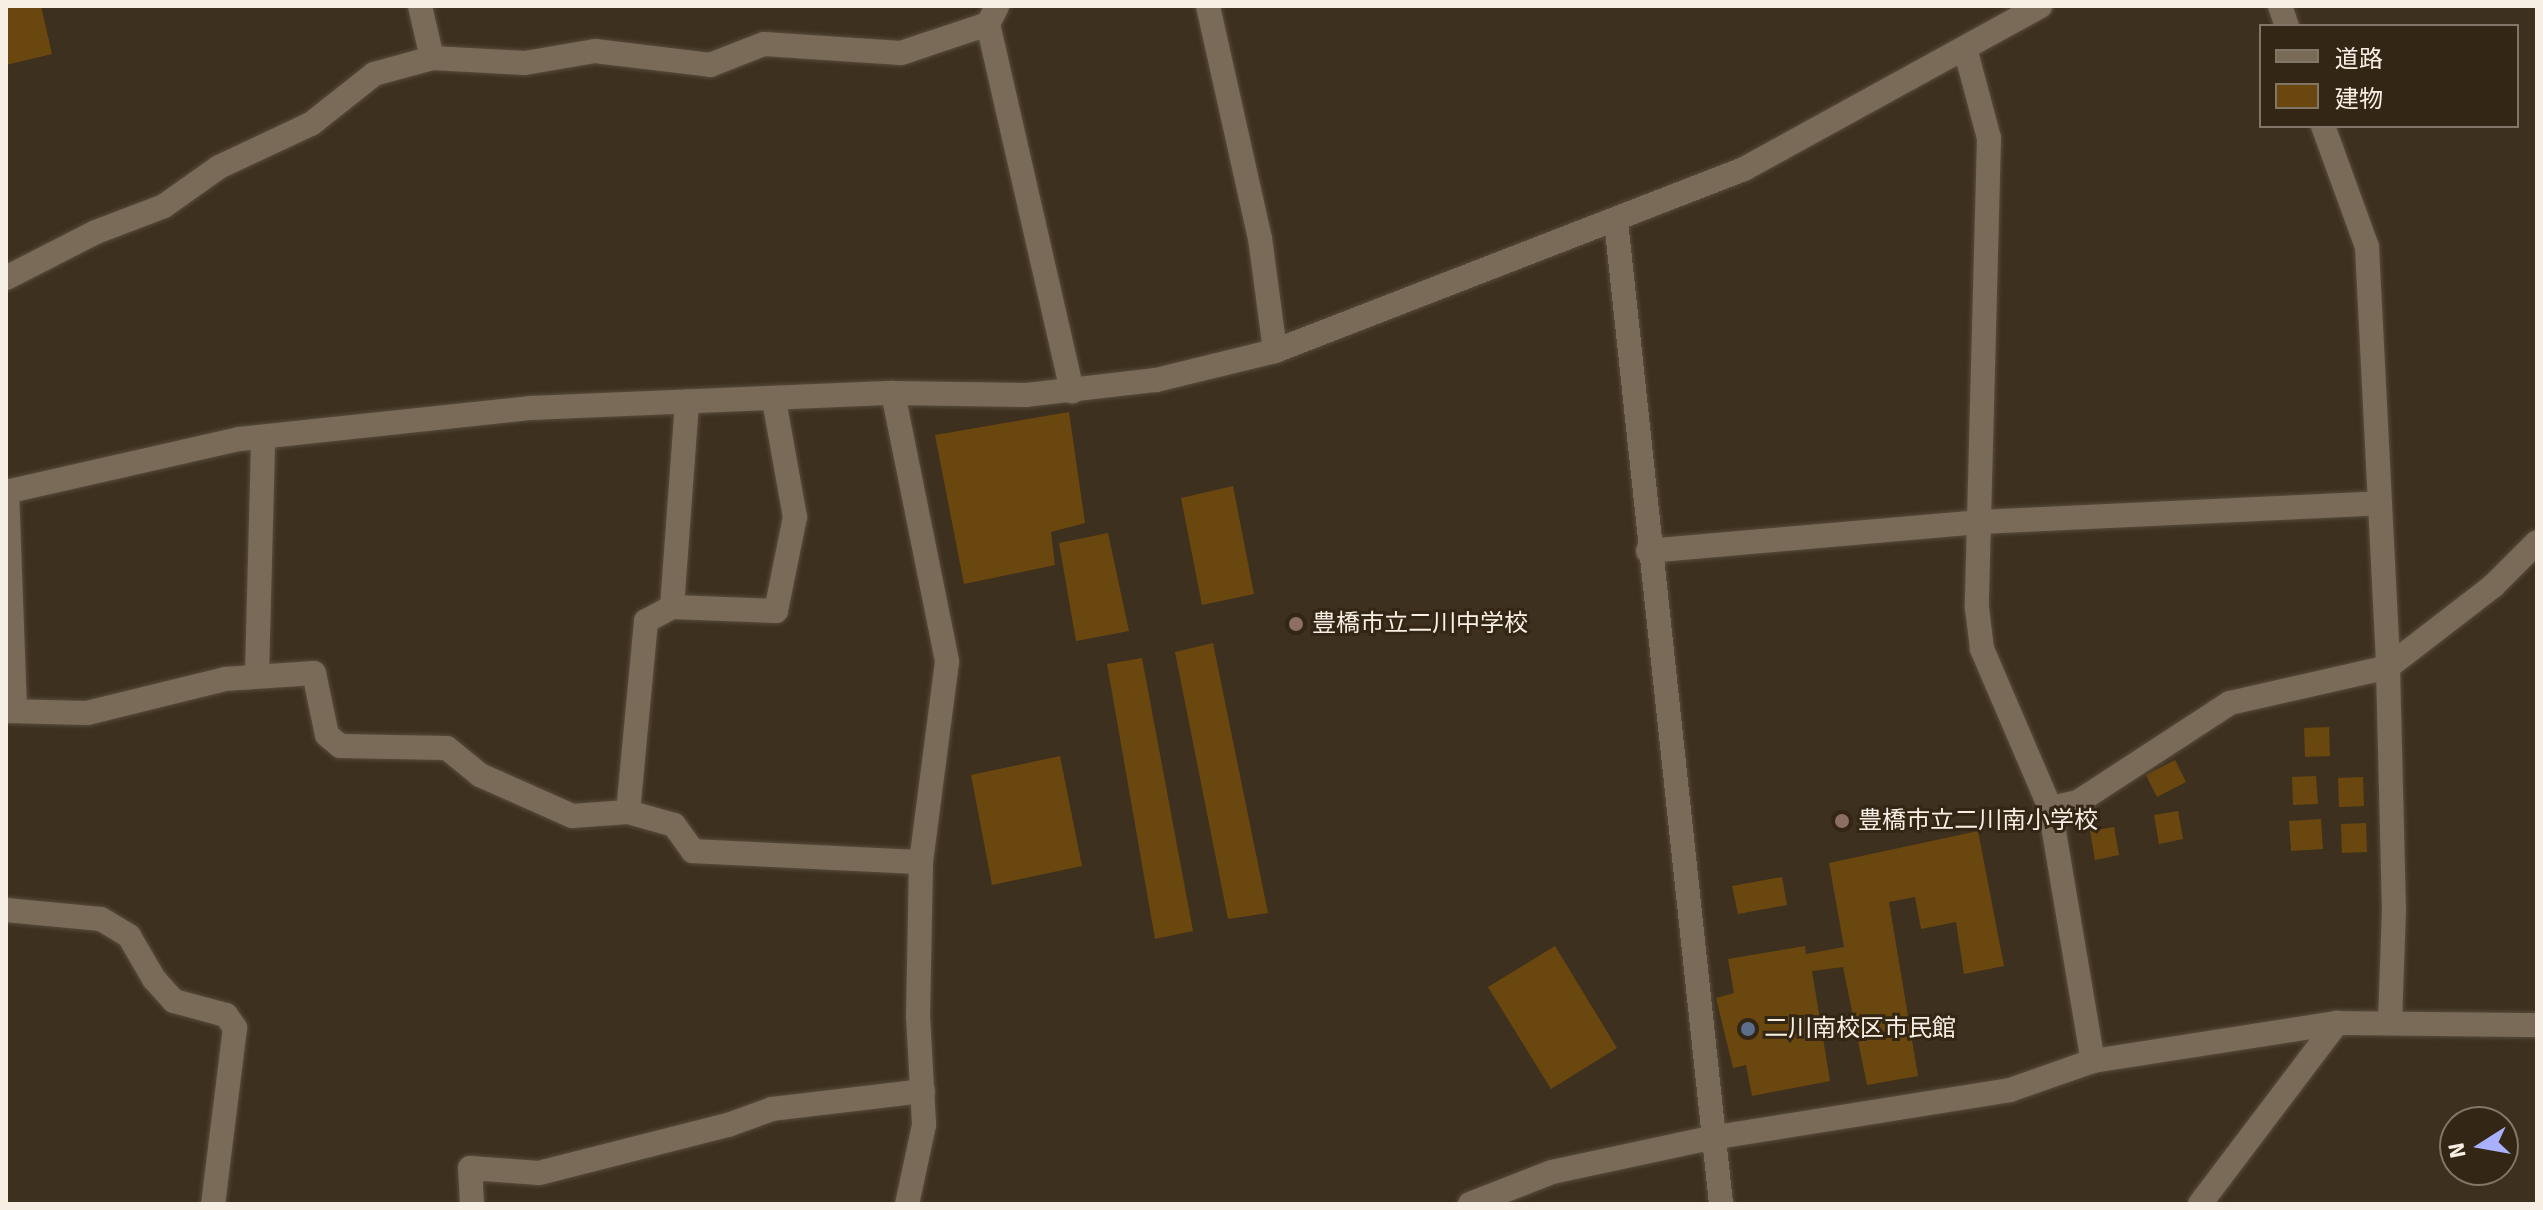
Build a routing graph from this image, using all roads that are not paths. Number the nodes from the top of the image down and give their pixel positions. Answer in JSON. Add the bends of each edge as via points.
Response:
{"nodes":[{"id":1,"x":420,"y":6,"type":"edge"},
{"id":2,"x":1208,"y":6,"type":"edge"},
{"id":3,"x":2040,"y":6,"type":"edge"},
{"id":4,"x":992,"y":15,"type":"edge"},
{"id":5,"x":1965,"y":48,"type":"junction"},
{"id":6,"x":432,"y":58,"type":"junction"},
{"id":7,"x":2324,"y":128,"type":"edge"},
{"id":8,"x":1616,"y":221,"type":"junction"},
{"id":9,"x":6,"y":278,"type":"edge"},
{"id":10,"x":1275,"y":351,"type":"junction"},
{"id":11,"x":1072,"y":392,"type":"junction"},
{"id":12,"x":893,"y":393,"type":"junction"},
{"id":13,"x":774,"y":400,"type":"junction"},
{"id":14,"x":687,"y":402,"type":"junction"},
{"id":15,"x":263,"y":437,"type":"junction"},
{"id":16,"x":6,"y":492,"type":"edge"},
{"id":17,"x":2380,"y":503,"type":"junction"},
{"id":18,"x":1981,"y":522,"type":"junction"},
{"id":19,"x":2537,"y":542,"type":"edge"},
{"id":20,"x":1648,"y":551,"type":"junction"},
{"id":21,"x":672,"y":607,"type":"junction"},
{"id":22,"x":2388,"y":667,"type":"junction"},
{"id":23,"x":257,"y":674,"type":"junction"},
{"id":24,"x":10,"y":710,"type":"edge"},
{"id":25,"x":2050,"y":808,"type":"junction"},
{"id":26,"x":628,"y":812,"type":"junction"},
{"id":27,"x":921,"y":862,"type":"junction"},
{"id":28,"x":6,"y":910,"type":"edge"},
{"id":29,"x":2390,"y":1022,"type":"junction"},
{"id":30,"x":2337,"y":1023,"type":"junction"},
{"id":31,"x":2537,"y":1025,"type":"edge"},
{"id":32,"x":2093,"y":1061,"type":"junction"},
{"id":33,"x":923,"y":1091,"type":"junction"},
{"id":34,"x":1711,"y":1138,"type":"junction"},
{"id":35,"x":1483,"y":1201,"type":"edge"},
{"id":36,"x":213,"y":1204,"type":"edge"},
{"id":37,"x":472,"y":1204,"type":"edge"},
{"id":38,"x":907,"y":1204,"type":"edge"},
{"id":39,"x":1721,"y":1204,"type":"edge"},
{"id":40,"x":2200,"y":1204,"type":"edge"}],
"edges":[{"from":1,"to":6,"type":"street"},
{"from":2,"to":10,"type":"street","via":[[1260,238]]},
{"from":3,"to":5,"type":"street"},
{"from":4,"to":6,"type":"street","via":[[901,53],[764,44],[710,65],[595,51],[525,63]]},
{"from":4,"to":11,"type":"street"},
{"from":5,"to":8,"type":"street","via":[[1744,169]]},
{"from":5,"to":18,"type":"street","via":[[1989,138]]},
{"from":6,"to":9,"type":"street","via":[[374,74],[311,124],[219,167],[164,206],[96,232]]},
{"from":7,"to":17,"type":"street","via":[[2367,247]]},
{"from":8,"to":10,"type":"street"},
{"from":8,"to":20,"type":"street"},
{"from":10,"to":11,"type":"street","via":[[1156,380]]},
{"from":11,"to":12,"type":"street"},
{"from":12,"to":13,"type":"street"},
{"from":12,"to":27,"type":"street","via":[[947,662]]},
{"from":13,"to":14,"type":"street"},
{"from":13,"to":21,"type":"street","via":[[795,517],[776,611]]},
{"from":14,"to":15,"type":"street","via":[[531,408]]},
{"from":14,"to":21,"type":"street"},
{"from":15,"to":16,"type":"street","via":[[106,465]]},
{"from":15,"to":23,"type":"street"},
{"from":16,"to":24,"type":"street"},
{"from":17,"to":18,"type":"street"},
{"from":17,"to":22,"type":"street"},
{"from":18,"to":20,"type":"street"},
{"from":18,"to":25,"type":"street","via":[[1977,608],[1982,649]]},
{"from":19,"to":22,"type":"street","via":[[2493,586]]},
{"from":20,"to":34,"type":"street"},
{"from":21,"to":26,"type":"street","via":[[646,621]]},
{"from":22,"to":25,"type":"street","via":[[2230,703],[2078,802]]},
{"from":22,"to":29,"type":"street","via":[[2394,908]]},
{"from":23,"to":24,"type":"street","via":[[87,713]]},
{"from":23,"to":26,"type":"street","via":[[314,673],[327,735],[340,746],[447,748],[480,775],[572,816]]},
{"from":25,"to":32,"type":"street"},
{"from":26,"to":27,"type":"street","via":[[674,825],[693,851]]},
{"from":27,"to":33,"type":"street","via":[[918,1016]]},
{"from":28,"to":36,"type":"street","via":[[101,919],[129,936],[174,1001],[226,1015],[235,1028]]},
{"from":29,"to":30,"type":"street"},
{"from":29,"to":31,"type":"street"},
{"from":30,"to":32,"type":"street"},
{"from":30,"to":40,"type":"street"},
{"from":32,"to":34,"type":"street","via":[[2010,1090]]},
{"from":33,"to":37,"type":"street","via":[[772,1109],[539,1173],[470,1168]]},
{"from":33,"to":38,"type":"street","via":[[924,1125]]},
{"from":34,"to":35,"type":"street","via":[[1552,1172]]},
{"from":34,"to":39,"type":"street"}]}
